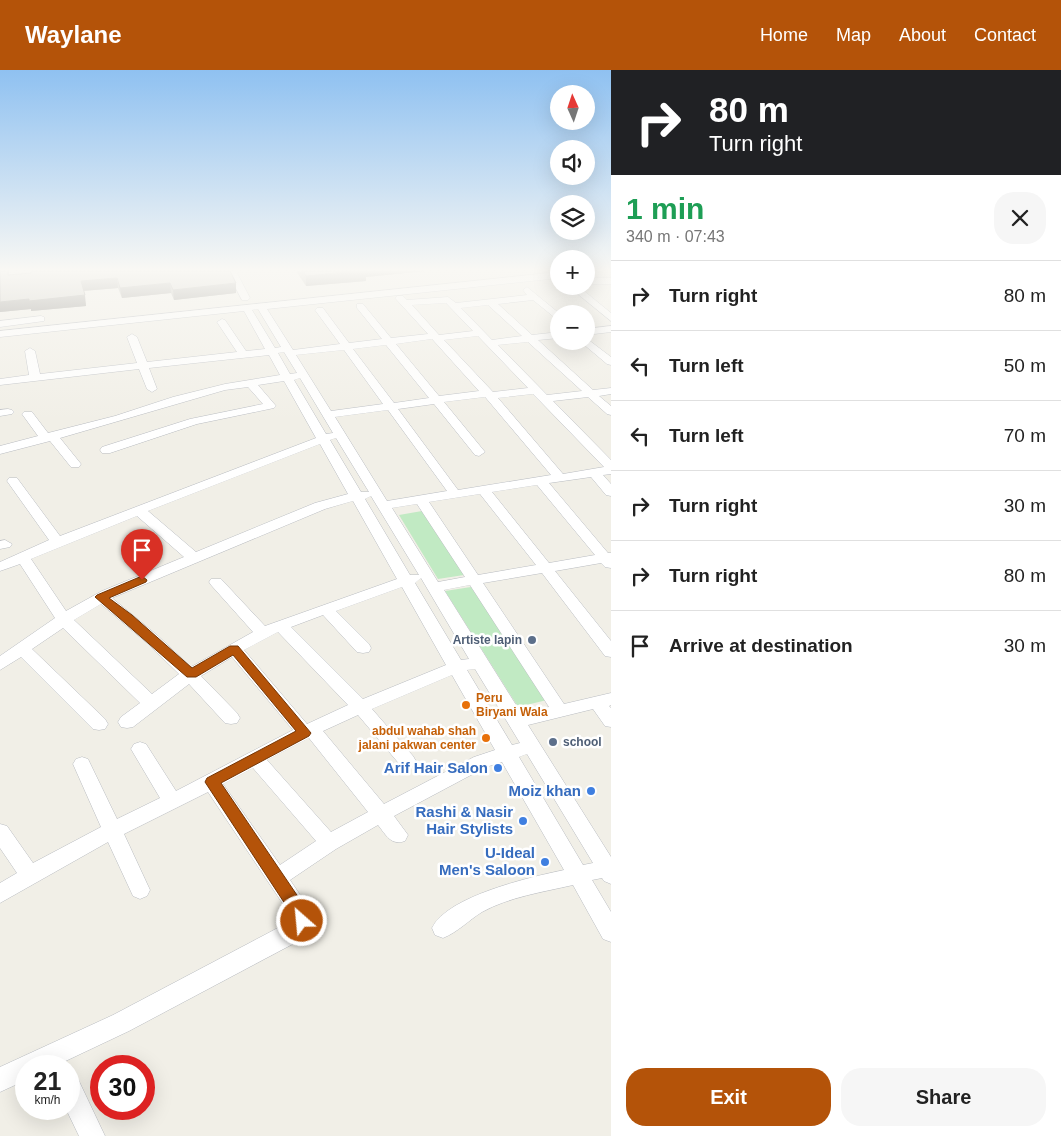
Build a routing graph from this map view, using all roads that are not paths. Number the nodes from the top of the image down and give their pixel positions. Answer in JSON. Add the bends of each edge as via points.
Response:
{"nodes":[{"id":1,"x":27,"y":321,"type":"edge"},
{"id":2,"x":125,"y":321,"type":"edge"},
{"id":3,"x":260,"y":321,"type":"edge"},
{"id":4,"x":266,"y":321,"type":"edge"},
{"id":5,"x":328,"y":321,"type":"edge"},
{"id":6,"x":372,"y":321,"type":"edge"},
{"id":7,"x":421,"y":321,"type":"edge"},
{"id":8,"x":468,"y":321,"type":"edge"},
{"id":9,"x":511,"y":321,"type":"edge"},
{"id":10,"x":222,"y":322,"type":"dead end"},
{"id":11,"x":0,"y":324,"type":"edge"},
{"id":12,"x":611,"y":329,"type":"edge"},
{"id":13,"x":595,"y":331,"type":"edge"},
{"id":14,"x":480,"y":333,"type":"junction"},
{"id":15,"x":0,"y":334,"type":"edge"},
{"id":16,"x":550,"y":336,"type":"edge"},
{"id":17,"x":436,"y":337,"type":"junction"},
{"id":18,"x":132,"y":338,"type":"dead end"},
{"id":19,"x":530,"y":338,"type":"junction"},
{"id":20,"x":389,"y":342,"type":"junction"},
{"id":21,"x":489,"y":343,"type":"junction"},
{"id":22,"x":348,"y":347,"type":"junction"},
{"id":23,"x":595,"y":349,"type":"edge"},
{"id":24,"x":30,"y":351,"type":"dead end"},
{"id":25,"x":289,"y":351,"type":"junction"},
{"id":26,"x":272,"y":352,"type":"junction"},
{"id":27,"x":244,"y":355,"type":"junction"},
{"id":28,"x":611,"y":362,"type":"edge"},
{"id":29,"x":142,"y":366,"type":"junction"},
{"id":30,"x":303,"y":374,"type":"junction"},
{"id":31,"x":287,"y":377,"type":"junction"},
{"id":32,"x":35,"y":378,"type":"junction"},
{"id":33,"x":0,"y":382,"type":"edge"},
{"id":34,"x":251,"y":383,"type":"junction"},
{"id":35,"x":152,"y":389,"type":"dead end"},
{"id":36,"x":536,"y":390,"type":"junction"},
{"id":37,"x":611,"y":391,"type":"edge"},
{"id":38,"x":591,"y":393,"type":"junction"},
{"id":39,"x":488,"y":395,"type":"junction"},
{"id":40,"x":544,"y":399,"type":"junction"},
{"id":41,"x":438,"y":400,"type":"junction"},
{"id":42,"x":391,"y":406,"type":"junction"},
{"id":43,"x":186,"y":410,"type":"junction"},
{"id":44,"x":611,"y":412,"type":"edge"},
{"id":45,"x":28,"y":414,"type":"dead end"},
{"id":46,"x":328,"y":415,"type":"junction"},
{"id":47,"x":128,"y":428,"type":"junction"},
{"id":48,"x":339,"y":433,"type":"junction"},
{"id":49,"x":50,"y":438,"type":"junction"},
{"id":50,"x":324,"y":439,"type":"junction"},
{"id":51,"x":0,"y":450,"type":"edge"},
{"id":52,"x":106,"y":450,"type":"dead end"},
{"id":53,"x":479,"y":452,"type":"dead end"},
{"id":54,"x":75,"y":464,"type":"dead end"},
{"id":55,"x":611,"y":467,"type":"edge"},
{"id":56,"x":611,"y":470,"type":"edge"},
{"id":57,"x":594,"y":473,"type":"junction"},
{"id":58,"x":560,"y":478,"type":"junction"},
{"id":59,"x":13,"y":481,"type":"dead end"},
{"id":60,"x":540,"y":481,"type":"junction"},
{"id":61,"x":484,"y":490,"type":"junction"},
{"id":62,"x":611,"y":492,"type":"edge"},
{"id":63,"x":455,"y":494,"type":"junction"},
{"id":64,"x":357,"y":496,"type":"junction"},
{"id":65,"x":380,"y":499,"type":"junction"},
{"id":66,"x":420,"y":500,"type":"junction"},
{"id":67,"x":140,"y":511,"type":"junction"},
{"id":68,"x":57,"y":542,"type":"junction"},
{"id":69,"x":23,"y":558,"type":"junction"},
{"id":70,"x":194,"y":558,"type":"junction"},
{"id":71,"x":609,"y":560,"type":"edge"},
{"id":72,"x":0,"y":567,"type":"edge"},
{"id":73,"x":545,"y":568,"type":"junction"},
{"id":74,"x":406,"y":580,"type":"junction"},
{"id":75,"x":430,"y":581,"type":"junction"},
{"id":76,"x":473,"y":581,"type":"junction"},
{"id":77,"x":216,"y":582,"type":"dead end"},
{"id":78,"x":101,"y":597,"type":"junction"},
{"id":79,"x":325,"y":609,"type":"junction"},
{"id":80,"x":64,"y":620,"type":"junction"},
{"id":81,"x":280,"y":625,"type":"junction"},
{"id":82,"x":263,"y":633,"type":"junction"},
{"id":83,"x":363,"y":648,"type":"dead end"},
{"id":84,"x":22,"y":649,"type":"junction"},
{"id":85,"x":234,"y":649,"type":"junction"},
{"id":86,"x":611,"y":652,"type":"edge"},
{"id":87,"x":1,"y":661,"type":"edge"},
{"id":88,"x":480,"y":662,"type":"junction"},
{"id":89,"x":457,"y":667,"type":"junction"},
{"id":90,"x":191,"y":674,"type":"junction"},
{"id":91,"x":604,"y":700,"type":"edge"},
{"id":92,"x":151,"y":703,"type":"junction"},
{"id":93,"x":361,"y":708,"type":"junction"},
{"id":94,"x":560,"y":711,"type":"junction"},
{"id":95,"x":231,"y":718,"type":"dead end"},
{"id":96,"x":516,"y":720,"type":"junction"},
{"id":97,"x":611,"y":721,"type":"edge"},
{"id":98,"x":127,"y":722,"type":"dead end"},
{"id":99,"x":99,"y":724,"type":"dead end"},
{"id":100,"x":308,"y":731,"type":"junction"},
{"id":101,"x":532,"y":746,"type":"junction"},
{"id":102,"x":140,"y":749,"type":"dead end"},
{"id":103,"x":508,"y":755,"type":"junction"},
{"id":104,"x":254,"y":758,"type":"junction"},
{"id":105,"x":407,"y":762,"type":"dead end"},
{"id":106,"x":82,"y":764,"type":"dead end"},
{"id":107,"x":212,"y":782,"type":"junction"},
{"id":108,"x":172,"y":801,"type":"junction"},
{"id":109,"x":381,"y":814,"type":"junction"},
{"id":110,"x":112,"y":830,"type":"junction"},
{"id":111,"x":0,"y":832,"type":"edge"},
{"id":112,"x":398,"y":835,"type":"dead end"},
{"id":113,"x":329,"y":843,"type":"junction"},
{"id":114,"x":608,"y":866,"type":"edge"},
{"id":115,"x":29,"y":874,"type":"junction"},
{"id":116,"x":578,"y":875,"type":"junction"},
{"id":117,"x":277,"y":878,"type":"junction"},
{"id":118,"x":140,"y":890,"type":"dead end"},
{"id":119,"x":0,"y":894,"type":"edge"},
{"id":120,"x":442,"y":928,"type":"dead end"},
{"id":121,"x":611,"y":932,"type":"edge"},
{"id":122,"x":66,"y":1055,"type":"edge"},
{"id":123,"x":15,"y":1073,"type":"edge"},
{"id":124,"x":0,"y":1080,"type":"edge"},
{"id":125,"x":80,"y":1111,"type":"edge"},
{"id":126,"x":92,"y":1136,"type":"edge"}],
"edges":[{"from":1,"to":11,"type":"street"},
{"from":2,"to":15,"type":"street"},
{"from":3,"to":26,"type":"street"},
{"from":4,"to":25,"type":"street"},
{"from":5,"to":22,"type":"street"},
{"from":6,"to":20,"type":"street"},
{"from":7,"to":17,"type":"street"},
{"from":8,"to":14,"type":"street"},
{"from":9,"to":19,"type":"street"},
{"from":10,"to":27,"type":"street"},
{"from":12,"to":13,"type":"street"},
{"from":14,"to":17,"type":"street"},
{"from":14,"to":21,"type":"street"},
{"from":16,"to":19,"type":"street"},
{"from":17,"to":20,"type":"street"},
{"from":17,"to":39,"type":"street"},
{"from":18,"to":29,"type":"street"},
{"from":19,"to":21,"type":"street"},
{"from":19,"to":38,"type":"street"},
{"from":20,"to":22,"type":"street"},
{"from":20,"to":41,"type":"street"},
{"from":21,"to":36,"type":"street"},
{"from":22,"to":25,"type":"street"},
{"from":22,"to":42,"type":"street"},
{"from":23,"to":28,"type":"street"},
{"from":24,"to":32,"type":"street"},
{"from":25,"to":26,"type":"street"},
{"from":25,"to":30,"type":"street"},
{"from":26,"to":27,"type":"street"},
{"from":26,"to":31,"type":"street"},
{"from":27,"to":29,"type":"street"},
{"from":29,"to":32,"type":"street"},
{"from":29,"to":35,"type":"street"},
{"from":30,"to":31,"type":"street"},
{"from":30,"to":46,"type":"street"},
{"from":31,"to":34,"type":"street"},
{"from":31,"to":50,"type":"street"},
{"from":32,"to":33,"type":"street"},
{"from":34,"to":43,"type":"street"},
{"from":34,"to":43,"type":"street","via":[[270,406]]},
{"from":36,"to":39,"type":"street"},
{"from":36,"to":40,"type":"street"},
{"from":37,"to":38,"type":"street"},
{"from":38,"to":40,"type":"street"},
{"from":38,"to":44,"type":"street"},
{"from":39,"to":41,"type":"street"},
{"from":39,"to":58,"type":"street"},
{"from":40,"to":55,"type":"street"},
{"from":41,"to":42,"type":"street"},
{"from":41,"to":53,"type":"street"},
{"from":42,"to":46,"type":"street"},
{"from":42,"to":63,"type":"street"},
{"from":43,"to":47,"type":"street"},
{"from":43,"to":47,"type":"street"},
{"from":45,"to":49,"type":"street"},
{"from":46,"to":48,"type":"street"},
{"from":47,"to":49,"type":"street"},
{"from":47,"to":52,"type":"street"},
{"from":48,"to":50,"type":"street"},
{"from":48,"to":65,"type":"street"},
{"from":49,"to":51,"type":"street"},
{"from":49,"to":54,"type":"street"},
{"from":50,"to":64,"type":"street"},
{"from":50,"to":67,"type":"street"},
{"from":56,"to":57,"type":"street"},
{"from":57,"to":58,"type":"street"},
{"from":57,"to":62,"type":"street"},
{"from":58,"to":60,"type":"street"},
{"from":59,"to":68,"type":"street"},
{"from":60,"to":61,"type":"street"},
{"from":60,"to":71,"type":"street"},
{"from":61,"to":63,"type":"street"},
{"from":61,"to":73,"type":"street"},
{"from":63,"to":66,"type":"street"},
{"from":64,"to":65,"type":"street"},
{"from":64,"to":70,"type":"street","via":[[320,506]]},
{"from":64,"to":74,"type":"street"},
{"from":65,"to":66,"type":"street"},
{"from":65,"to":75,"type":"street"},
{"from":66,"to":76,"type":"street"},
{"from":67,"to":68,"type":"street"},
{"from":67,"to":70,"type":"street"},
{"from":68,"to":69,"type":"street"},
{"from":69,"to":72,"type":"street"},
{"from":69,"to":80,"type":"street"},
{"from":70,"to":78,"type":"street"},
{"from":71,"to":73,"type":"street"},
{"from":73,"to":76,"type":"street"},
{"from":73,"to":86,"type":"street"},
{"from":74,"to":75,"type":"street"},
{"from":74,"to":79,"type":"street"},
{"from":74,"to":89,"type":"street"},
{"from":75,"to":76,"type":"street"},
{"from":75,"to":88,"type":"street"},
{"from":76,"to":94,"type":"street"},
{"from":77,"to":82,"type":"street"},
{"from":78,"to":80,"type":"street"},
{"from":78,"to":90,"type":"street"},
{"from":79,"to":81,"type":"street"},
{"from":79,"to":83,"type":"street"},
{"from":80,"to":84,"type":"street"},
{"from":80,"to":92,"type":"street"},
{"from":81,"to":82,"type":"street"},
{"from":81,"to":93,"type":"street"},
{"from":82,"to":85,"type":"street"},
{"from":84,"to":87,"type":"street"},
{"from":84,"to":99,"type":"street"},
{"from":85,"to":90,"type":"street"},
{"from":85,"to":100,"type":"street"},
{"from":88,"to":89,"type":"street"},
{"from":88,"to":96,"type":"street"},
{"from":89,"to":93,"type":"street"},
{"from":89,"to":103,"type":"street"},
{"from":90,"to":92,"type":"street"},
{"from":90,"to":95,"type":"street"},
{"from":91,"to":94,"type":"street"},
{"from":91,"to":97,"type":"street"},
{"from":92,"to":98,"type":"street"},
{"from":93,"to":100,"type":"street"},
{"from":93,"to":105,"type":"street"},
{"from":94,"to":96,"type":"street"},
{"from":96,"to":101,"type":"street"},
{"from":100,"to":104,"type":"street"},
{"from":100,"to":109,"type":"street"},
{"from":101,"to":103,"type":"street"},
{"from":101,"to":114,"type":"street"},
{"from":102,"to":108,"type":"street"},
{"from":103,"to":109,"type":"street","via":[[480,762]]},
{"from":103,"to":116,"type":"street"},
{"from":104,"to":107,"type":"street"},
{"from":104,"to":113,"type":"street"},
{"from":106,"to":110,"type":"street"},
{"from":107,"to":108,"type":"street"},
{"from":107,"to":117,"type":"street"},
{"from":108,"to":110,"type":"street"},
{"from":109,"to":112,"type":"street"},
{"from":109,"to":113,"type":"street"},
{"from":110,"to":115,"type":"street"},
{"from":110,"to":118,"type":"street"},
{"from":111,"to":115,"type":"street"},
{"from":113,"to":117,"type":"street"},
{"from":114,"to":116,"type":"street"},
{"from":115,"to":119,"type":"street"},
{"from":116,"to":120,"type":"street","via":[[476,904]]},
{"from":116,"to":121,"type":"street"},
{"from":117,"to":122,"type":"street","via":[[298,909],[302,921],[298,930]]},
{"from":123,"to":124,"type":"street"},
{"from":125,"to":126,"type":"street"}]}
